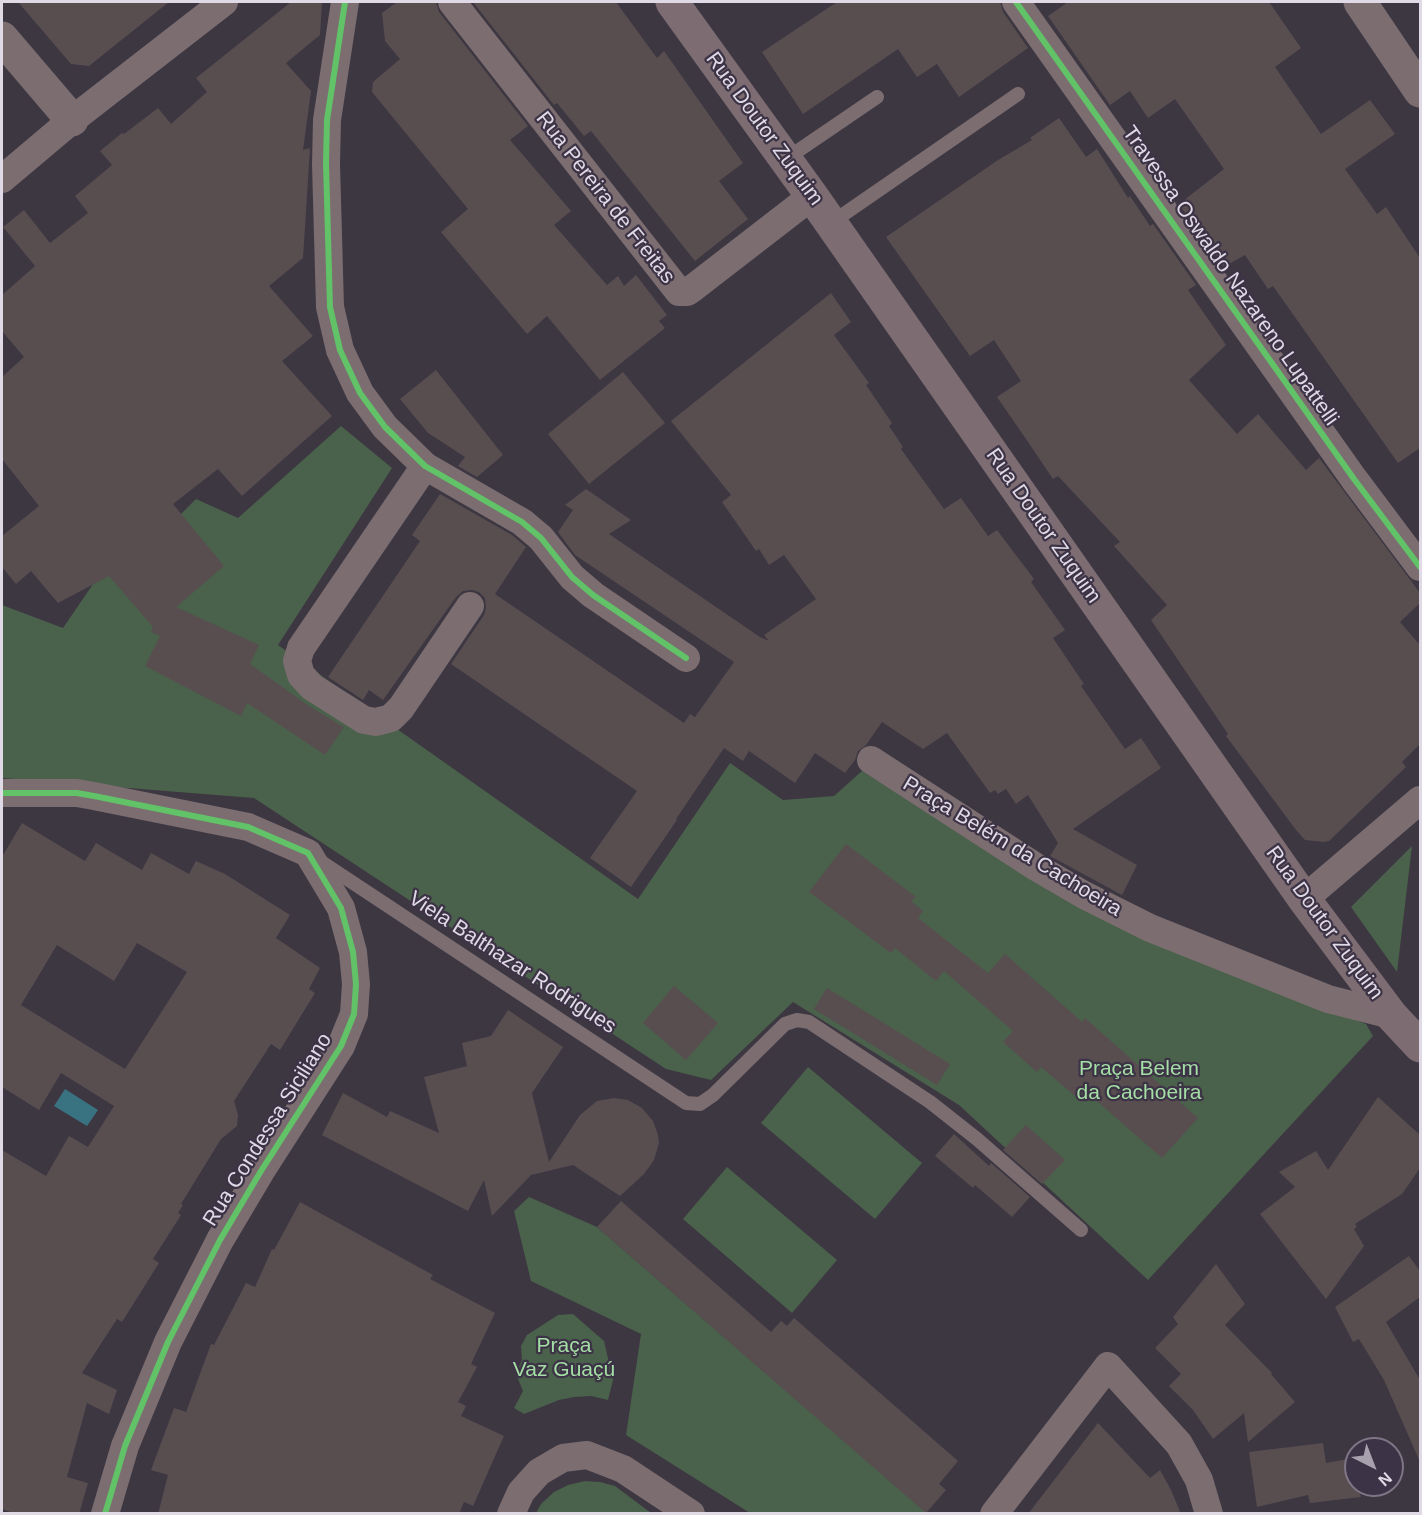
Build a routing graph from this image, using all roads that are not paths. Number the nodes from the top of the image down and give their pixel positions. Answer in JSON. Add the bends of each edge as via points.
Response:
{"nodes":[{"id":1,"x":224,"y":2,"type":"edge"},
{"id":2,"x":345,"y":2,"type":"edge"},
{"id":3,"x":452,"y":2,"type":"edge"},
{"id":4,"x":672,"y":2,"type":"edge"},
{"id":5,"x":1016,"y":2,"type":"edge"},
{"id":6,"x":1360,"y":2,"type":"edge"},
{"id":7,"x":2,"y":38,"type":"edge"},
{"id":8,"x":1420,"y":91,"type":"edge"},
{"id":9,"x":1018,"y":94,"type":"dead end"},
{"id":10,"x":877,"y":97,"type":"dead end"},
{"id":11,"x":72,"y":120,"type":"junction"},
{"id":12,"x":786,"y":159,"type":"junction"},
{"id":13,"x":2,"y":179,"type":"edge"},
{"id":14,"x":812,"y":196,"type":"junction"},
{"id":15,"x":831,"y":223,"type":"junction"},
{"id":16,"x":424,"y":466,"type":"junction"},
{"id":17,"x":1420,"y":567,"type":"edge"},
{"id":18,"x":470,"y":606,"type":"dead end"},
{"id":19,"x":686,"y":658,"type":"dead end"},
{"id":20,"x":871,"y":760,"type":"dead end"},
{"id":21,"x":2,"y":793,"type":"edge"},
{"id":22,"x":1420,"y":800,"type":"edge"},
{"id":23,"x":308,"y":853,"type":"junction"},
{"id":24,"x":1304,"y":899,"type":"junction"},
{"id":25,"x":1392,"y":1015,"type":"junction"},
{"id":26,"x":1420,"y":1046,"type":"edge"},
{"id":27,"x":1081,"y":1230,"type":"dead end"},
{"id":28,"x":105,"y":1514,"type":"edge"},
{"id":29,"x":511,"y":1514,"type":"edge"},
{"id":30,"x":690,"y":1514,"type":"edge"},
{"id":31,"x":994,"y":1514,"type":"edge"},
{"id":32,"x":1209,"y":1514,"type":"edge"}],
"edges":[{"from":1,"to":11,"type":"street"},
{"from":2,"to":16,"type":"street","via":[[327,120],[330,307],[340,350],[360,393],[385,427]]},
{"from":3,"to":14,"type":"street","name":"Rua Pereira de Freitas","via":[[679,292],[693,288]]},
{"from":4,"to":12,"type":"main road","name":"Rua Doutor Zuquim"},
{"from":5,"to":17,"type":"street","name":"Travessa Oswaldo Nazareno Lupattelli"},
{"from":6,"to":8,"type":"street"},
{"from":7,"to":11,"type":"street"},
{"from":9,"to":15,"type":"lane"},
{"from":10,"to":12,"type":"lane"},
{"from":11,"to":13,"type":"street"},
{"from":12,"to":14,"type":"main road","name":"Rua Doutor Zuquim"},
{"from":14,"to":15,"type":"main road","name":"Rua Doutor Zuquim"},
{"from":15,"to":24,"type":"main road","name":"Rua Doutor Zuquim"},
{"from":16,"to":18,"type":"street","via":[[301,648],[297,661],[301,675],[312,687],[364,720],[391,718]]},
{"from":16,"to":19,"type":"street","via":[[522,522],[592,595]]},
{"from":20,"to":25,"type":"street","name":"Praça Belém da Cachoeira","via":[[1036,867],[1150,928],[1329,999]]},
{"from":21,"to":23,"type":"street","via":[[77,793],[248,826]]},
{"from":22,"to":24,"type":"street"},
{"from":23,"to":27,"type":"lane","name":"Viela Balthazar Rodrigues","via":[[686,1103],[700,1104],[713,1095],[785,1024],[809,1022],[930,1102]]},
{"from":23,"to":28,"type":"street","name":"Rua Condessa Siciliano","via":[[341,908],[353,952],[354,1014],[341,1046],[220,1240],[168,1342],[125,1446]]},
{"from":24,"to":25,"type":"main road","name":"Rua Doutor Zuquim"},
{"from":25,"to":26,"type":"main road","name":"Rua Doutor Zuquim"},
{"from":29,"to":30,"type":"street","via":[[521,1492],[538,1472],[563,1458],[587,1455],[623,1469]]},
{"from":31,"to":32,"type":"street","via":[[1108,1366],[1179,1444],[1199,1480]]}]}
